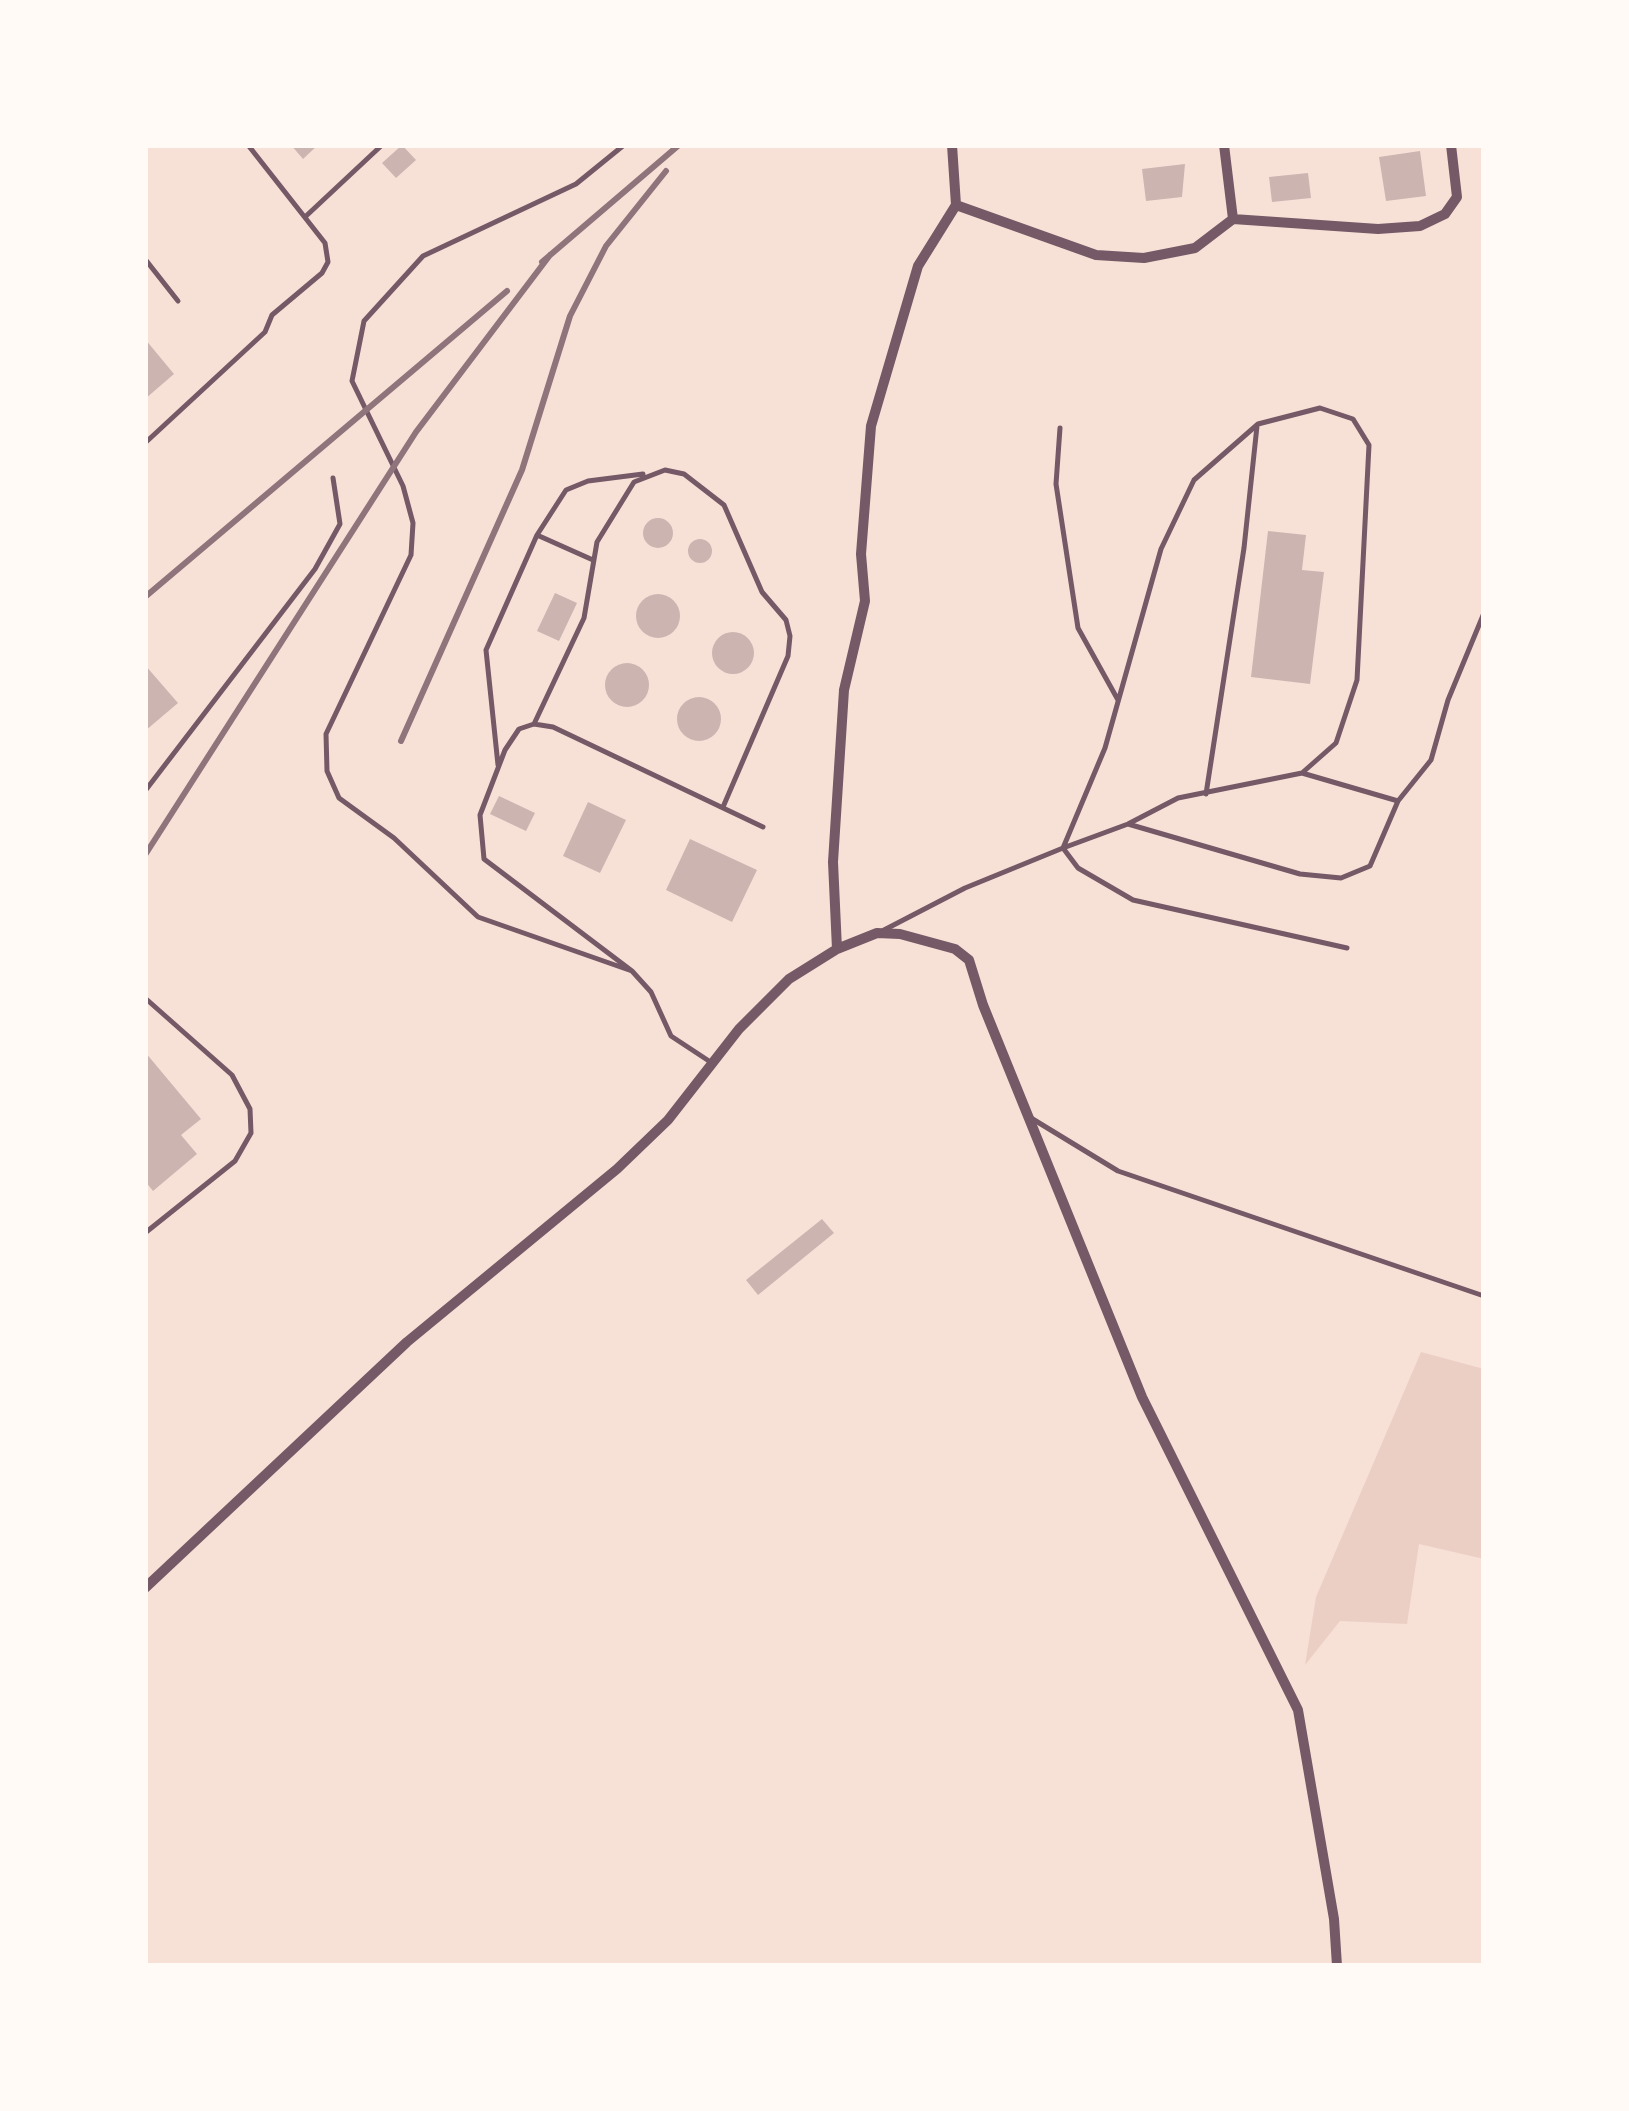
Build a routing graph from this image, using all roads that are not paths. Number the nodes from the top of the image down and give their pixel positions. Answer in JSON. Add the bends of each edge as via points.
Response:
{"nodes":[{"id":1,"x":248,"y":145,"type":"edge"},
{"id":2,"x":382,"y":145,"type":"edge"},
{"id":3,"x":624,"y":145,"type":"edge"},
{"id":4,"x":952,"y":145,"type":"edge"},
{"id":5,"x":1224,"y":145,"type":"edge"},
{"id":6,"x":1452,"y":145,"type":"edge"},
{"id":7,"x":956,"y":205,"type":"junction"},
{"id":8,"x":305,"y":217,"type":"junction"},
{"id":9,"x":1233,"y":219,"type":"junction"},
{"id":10,"x":145,"y":260,"type":"edge"},
{"id":11,"x":178,"y":301,"type":"dead end"},
{"id":12,"x":1258,"y":424,"type":"junction"},
{"id":13,"x":1060,"y":428,"type":"dead end"},
{"id":14,"x":145,"y":443,"type":"edge"},
{"id":15,"x":648,"y":473,"type":"junction"},
{"id":16,"x":334,"y":478,"type":"dead end"},
{"id":17,"x":536,"y":535,"type":"junction"},
{"id":18,"x":593,"y":560,"type":"junction"},
{"id":19,"x":1484,"y":613,"type":"edge"},
{"id":20,"x":1118,"y":700,"type":"junction"},
{"id":21,"x":534,"y":724,"type":"junction"},
{"id":22,"x":498,"y":768,"type":"junction"},
{"id":23,"x":1302,"y":773,"type":"junction"},
{"id":24,"x":145,"y":791,"type":"edge"},
{"id":25,"x":1206,"y":794,"type":"junction"},
{"id":26,"x":1398,"y":802,"type":"junction"},
{"id":27,"x":723,"y":807,"type":"junction"},
{"id":28,"x":1128,"y":824,"type":"junction"},
{"id":29,"x":764,"y":827,"type":"dead end"},
{"id":30,"x":1062,"y":848,"type":"junction"},
{"id":31,"x":878,"y":933,"type":"junction"},
{"id":32,"x":837,"y":948,"type":"junction"},
{"id":33,"x":1347,"y":948,"type":"dead end"},
{"id":34,"x":632,"y":971,"type":"junction"},
{"id":35,"x":145,"y":998,"type":"edge"},
{"id":36,"x":714,"y":1064,"type":"junction"},
{"id":37,"x":1028,"y":1116,"type":"junction"},
{"id":38,"x":145,"y":1233,"type":"edge"},
{"id":39,"x":1484,"y":1296,"type":"edge"},
{"id":40,"x":145,"y":1588,"type":"edge"},
{"id":41,"x":1337,"y":1966,"type":"edge"}],
"edges":[{"from":1,"to":8,"type":"lane"},
{"from":2,"to":8,"type":"lane"},
{"from":3,"to":34,"type":"lane","via":[[576,184],[422,256],[364,321],[352,381],[403,486],[413,524],[411,555],[326,734],[328,771],[339,798],[394,838],[478,917]]},
{"from":4,"to":7,"type":"street"},
{"from":5,"to":9,"type":"street"},
{"from":6,"to":9,"type":"street","via":[[1457,197],[1445,214],[1420,226]]},
{"from":7,"to":9,"type":"street","via":[[1096,255],[1144,258],[1194,248]]},
{"from":7,"to":32,"type":"street","via":[[918,266],[871,426],[865,601],[843,709],[834,862]]},
{"from":8,"to":14,"type":"lane","via":[[325,243],[322,273]]},
{"from":10,"to":11,"type":"lane"},
{"from":12,"to":20,"type":"lane","via":[[1194,480],[1161,549]]},
{"from":12,"to":23,"type":"lane","via":[[1320,408],[1353,418],[1369,445],[1357,680],[1336,743]]},
{"from":12,"to":25,"type":"lane"},
{"from":13,"to":20,"type":"lane","via":[[1056,484],[1078,628]]},
{"from":15,"to":17,"type":"lane","via":[[566,490]]},
{"from":15,"to":18,"type":"lane","via":[[634,482]]},
{"from":15,"to":27,"type":"lane","via":[[684,474],[724,504],[762,592],[786,620],[790,636],[788,656]]},
{"from":16,"to":24,"type":"lane","via":[[340,524],[315,569]]},
{"from":17,"to":18,"type":"lane"},
{"from":17,"to":22,"type":"lane","via":[[486,650]]},
{"from":18,"to":21,"type":"lane","via":[[584,618]]},
{"from":19,"to":26,"type":"lane","via":[[1431,760]]},
{"from":20,"to":30,"type":"lane"},
{"from":21,"to":22,"type":"lane","via":[[519,730]]},
{"from":21,"to":27,"type":"lane"},
{"from":22,"to":34,"type":"lane","via":[[480,815],[484,860]]},
{"from":23,"to":25,"type":"lane"},
{"from":23,"to":26,"type":"lane"},
{"from":25,"to":28,"type":"lane","via":[[1178,798]]},
{"from":26,"to":28,"type":"lane","via":[[1370,866],[1341,878],[1300,874]]},
{"from":27,"to":29,"type":"lane"},
{"from":28,"to":30,"type":"lane"},
{"from":30,"to":31,"type":"lane"},
{"from":30,"to":33,"type":"lane","via":[[1078,868],[1133,900]]},
{"from":31,"to":32,"type":"street"},
{"from":31,"to":37,"type":"street","via":[[924,938],[970,960]]},
{"from":32,"to":36,"type":"street","via":[[790,979]]},
{"from":34,"to":36,"type":"lane","via":[[671,1036]]},
{"from":35,"to":38,"type":"lane","via":[[232,1075],[245,1093],[252,1133],[234,1161]]},
{"from":36,"to":40,"type":"street","via":[[616,1169],[407,1342]]},
{"from":37,"to":39,"type":"lane","via":[[1118,1171]]},
{"from":37,"to":41,"type":"street","via":[[1142,1396],[1298,1710]]}]}
